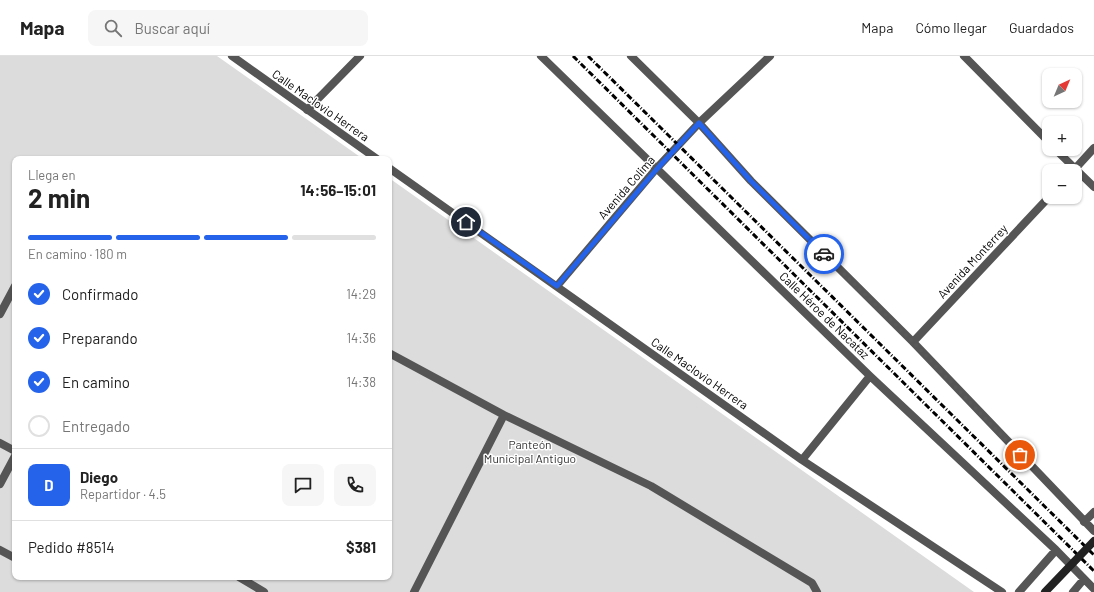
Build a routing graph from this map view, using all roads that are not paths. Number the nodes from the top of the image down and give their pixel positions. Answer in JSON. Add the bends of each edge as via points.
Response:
{"nodes":[{"id":1,"x":232,"y":56,"type":"edge"},
{"id":2,"x":360,"y":56,"type":"edge"},
{"id":3,"x":541,"y":56,"type":"edge"},
{"id":4,"x":631,"y":56,"type":"edge"},
{"id":5,"x":770,"y":56,"type":"edge"},
{"id":6,"x":964,"y":56,"type":"edge"},
{"id":7,"x":307,"y":110,"type":"junction"},
{"id":8,"x":699,"y":123,"type":"junction"},
{"id":9,"x":1042,"y":135,"type":"edge"},
{"id":10,"x":1094,"y":148,"type":"edge"},
{"id":11,"x":373,"y":156,"type":"edge"},
{"id":12,"x":1062,"y":156,"type":"edge"},
{"id":13,"x":1069,"y":164,"type":"edge"},
{"id":14,"x":1079,"y":164,"type":"edge"},
{"id":15,"x":392,"y":170,"type":"edge"},
{"id":16,"x":656,"y":170,"type":"junction"},
{"id":17,"x":1082,"y":177,"type":"edge"},
{"id":18,"x":1094,"y":187,"type":"edge"},
{"id":19,"x":1042,"y":204,"type":"edge"},
{"id":20,"x":557,"y":286,"type":"junction"},
{"id":21,"x":12,"y":292,"type":"edge"},
{"id":22,"x":0,"y":314,"type":"edge"},
{"id":23,"x":913,"y":342,"type":"junction"},
{"id":24,"x":392,"y":355,"type":"edge"},
{"id":25,"x":870,"y":376,"type":"junction"},
{"id":26,"x":504,"y":416,"type":"junction"},
{"id":27,"x":0,"y":443,"type":"edge"},
{"id":28,"x":12,"y":449,"type":"edge"},
{"id":29,"x":802,"y":460,"type":"junction"},
{"id":30,"x":12,"y":462,"type":"edge"},
{"id":31,"x":0,"y":484,"type":"edge"},
{"id":32,"x":1094,"y":512,"type":"edge"},
{"id":33,"x":1084,"y":522,"type":"junction"},
{"id":34,"x":1094,"y":531,"type":"edge"},
{"id":35,"x":1094,"y":541,"type":"edge"},
{"id":36,"x":0,"y":550,"type":"edge"},
{"id":37,"x":1056,"y":550,"type":"junction"},
{"id":38,"x":12,"y":556,"type":"edge"},
{"id":39,"x":1084,"y":579,"type":"junction"},
{"id":40,"x":243,"y":580,"type":"edge"},
{"id":41,"x":1094,"y":590,"type":"edge"},
{"id":42,"x":264,"y":592,"type":"edge"},
{"id":43,"x":414,"y":592,"type":"edge"},
{"id":44,"x":817,"y":592,"type":"edge"},
{"id":45,"x":1002,"y":592,"type":"edge"},
{"id":46,"x":1019,"y":592,"type":"edge"},
{"id":47,"x":1044,"y":592,"type":"edge"},
{"id":48,"x":1073,"y":592,"type":"edge"}],
"edges":[{"from":1,"to":7,"type":"street","name":"Calle Maclovio Herrera"},
{"from":2,"to":7,"type":"street"},
{"from":3,"to":16,"type":"street","name":"Calle Héroe de Nacataz"},
{"from":4,"to":8,"type":"street"},
{"from":5,"to":8,"type":"street","name":"Avenida Colima"},
{"from":6,"to":9,"type":"street"},
{"from":7,"to":11,"type":"street","name":"Calle Maclovio Herrera"},
{"from":8,"to":16,"type":"street","name":"Avenida Colima"},
{"from":8,"to":23,"type":"street","via":[[751,181]]},
{"from":10,"to":14,"type":"street"},
{"from":12,"to":13,"type":"street"},
{"from":15,"to":20,"type":"street","name":"Calle Maclovio Herrera"},
{"from":16,"to":20,"type":"street","name":"Avenida Colima"},
{"from":16,"to":25,"type":"street","name":"Calle Héroe de Nacataz"},
{"from":17,"to":18,"type":"street"},
{"from":19,"to":23,"type":"street","name":"Avenida Monterrey"},
{"from":20,"to":29,"type":"street","name":"Calle Maclovio Herrera"},
{"from":21,"to":22,"type":"street"},
{"from":23,"to":33,"type":"street"},
{"from":24,"to":26,"type":"street"},
{"from":25,"to":29,"type":"street"},
{"from":25,"to":37,"type":"street","name":"Calle Héroe de Nacataz"},
{"from":26,"to":43,"type":"street"},
{"from":26,"to":44,"type":"street","via":[[651,486],[812,583]]},
{"from":27,"to":28,"type":"street"},
{"from":29,"to":45,"type":"street","name":"Calle Maclovio Herrera"},
{"from":30,"to":31,"type":"street"},
{"from":32,"to":33,"type":"street"},
{"from":33,"to":34,"type":"street"},
{"from":35,"to":47,"type":"street","bridge":true},
{"from":36,"to":38,"type":"street"},
{"from":37,"to":39,"type":"street","name":"Calle Héroe de Nacataz"},
{"from":37,"to":46,"type":"street"},
{"from":39,"to":41,"type":"street","name":"Calle Héroe de Nacataz"},
{"from":39,"to":48,"type":"street"},
{"from":40,"to":42,"type":"street"}]}
